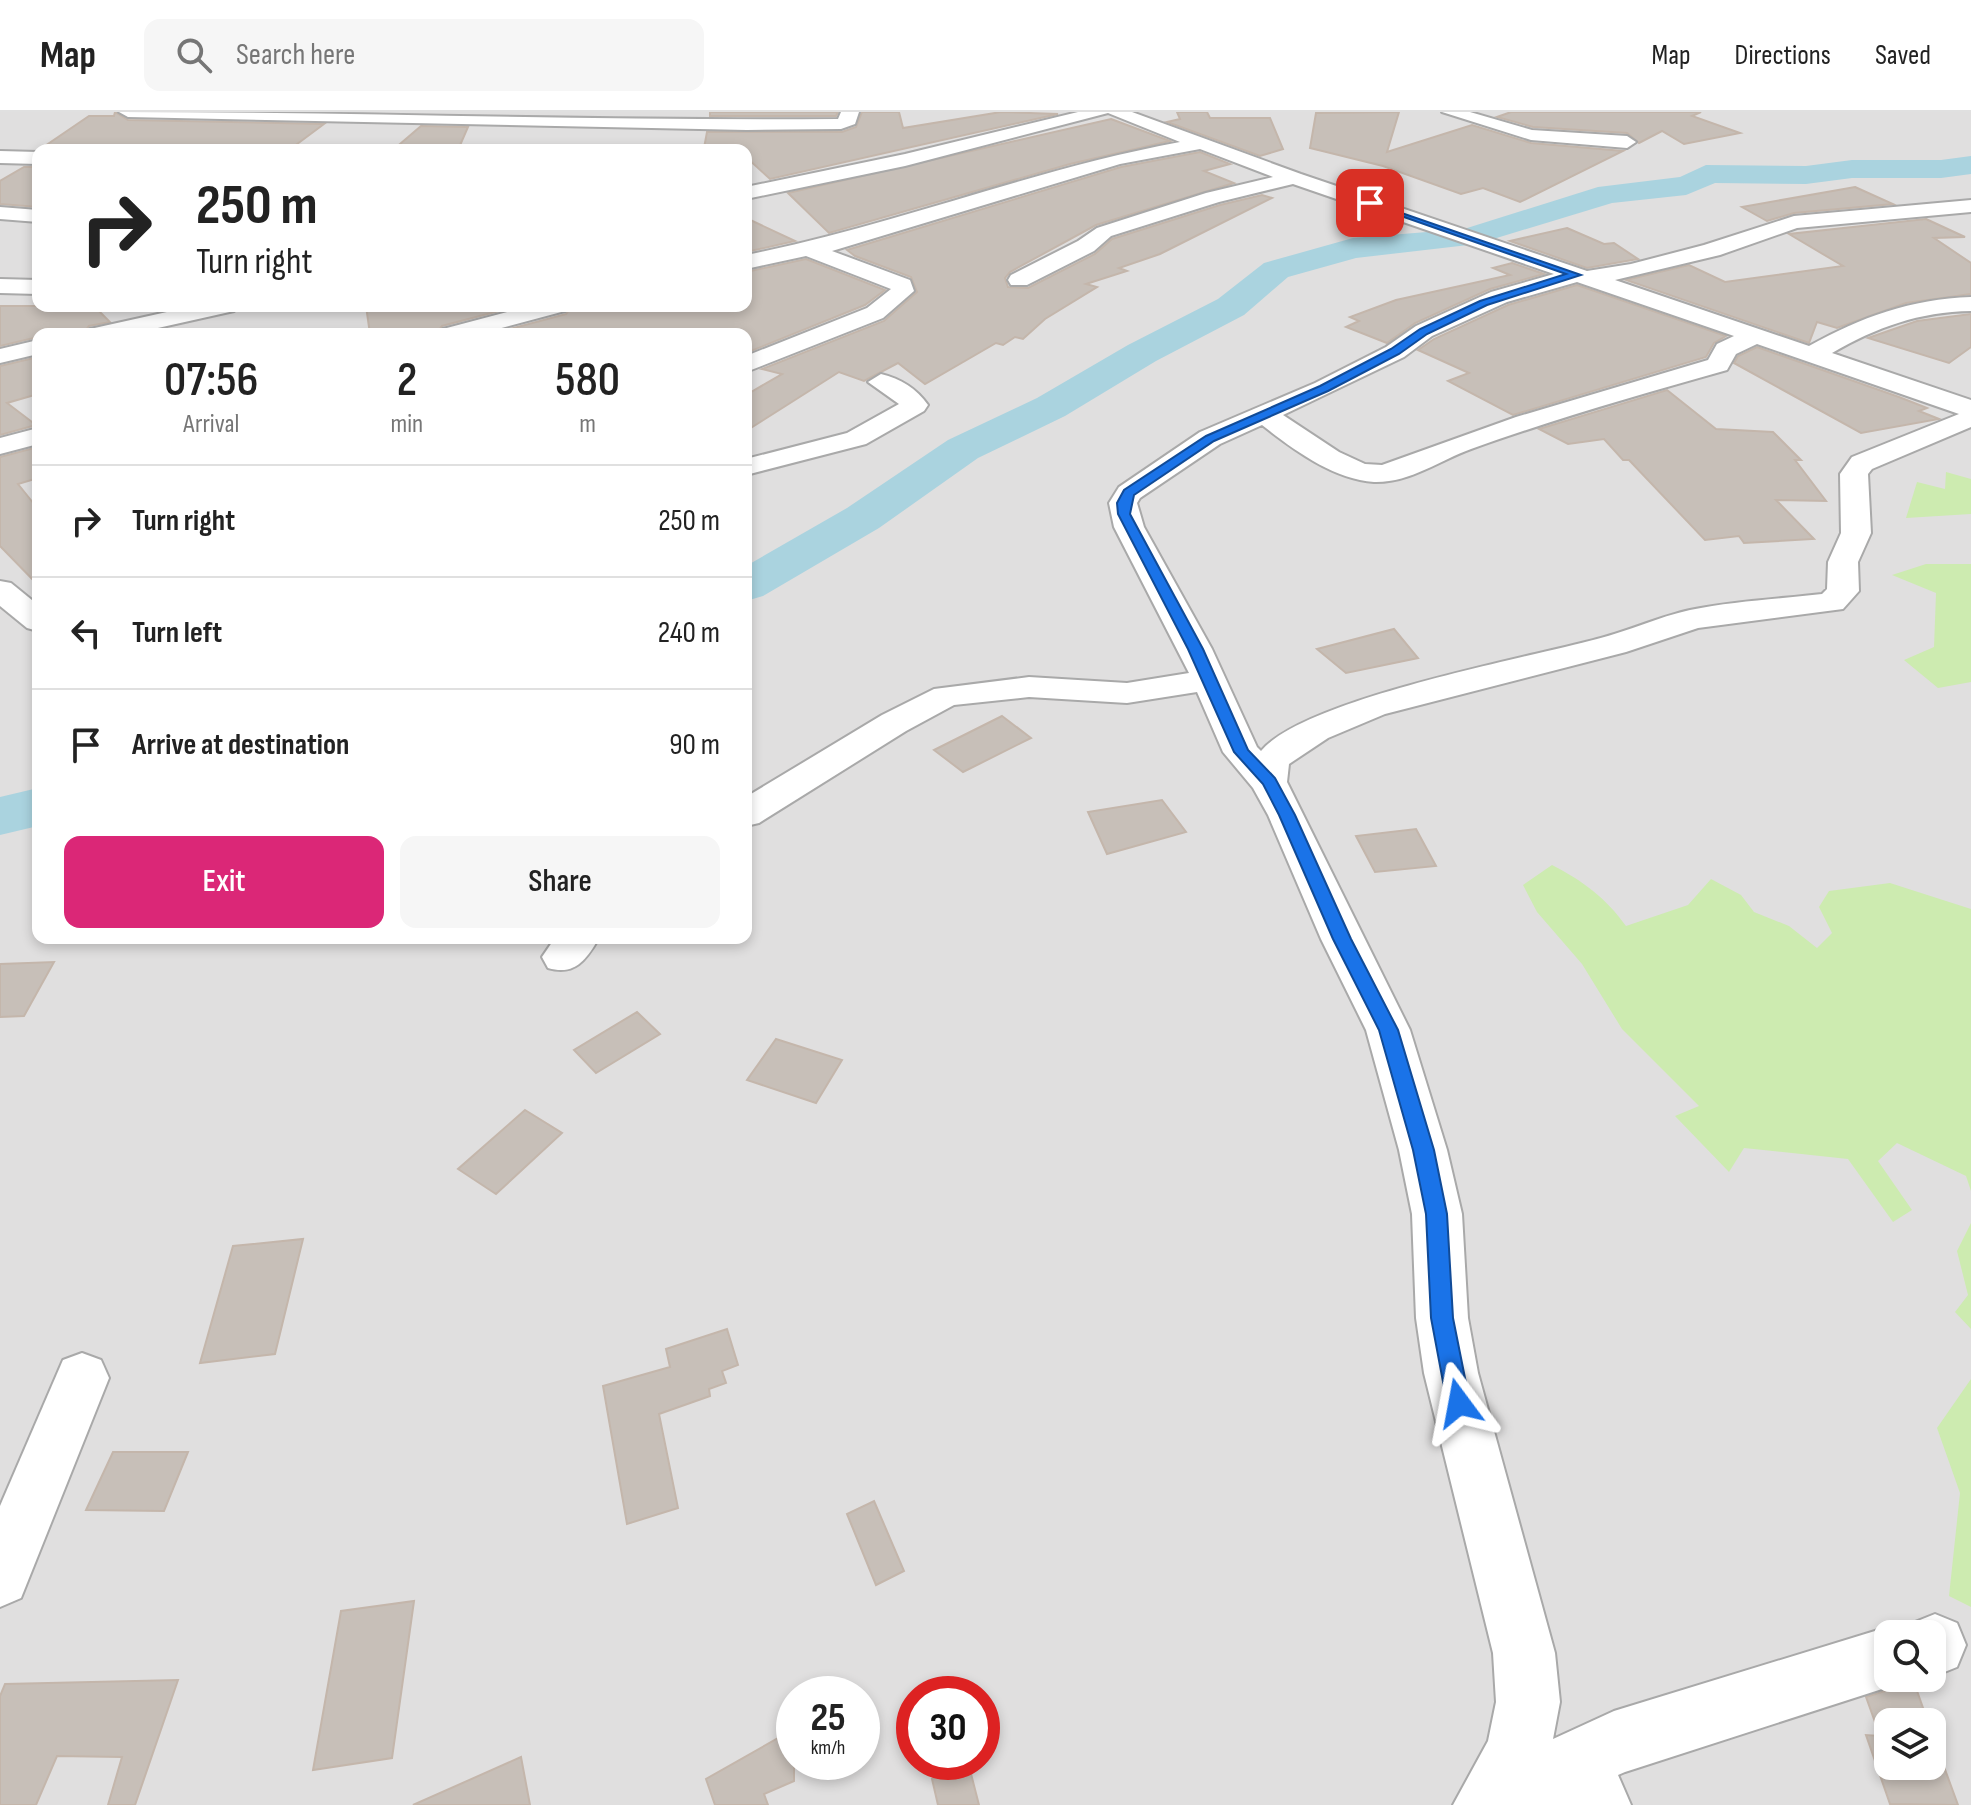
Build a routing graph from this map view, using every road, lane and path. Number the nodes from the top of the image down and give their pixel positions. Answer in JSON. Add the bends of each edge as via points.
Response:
{"nodes":[{"id":1,"x":128,"y":112,"type":"edge"},
{"id":2,"x":850,"y":112,"type":"edge"},
{"id":3,"x":1100,"y":112,"type":"edge"},
{"id":4,"x":1116,"y":112,"type":"edge"},
{"id":5,"x":1451,"y":112,"type":"edge"},
{"id":6,"x":1627,"y":142,"type":"dead end"},
{"id":7,"x":1201,"y":144,"type":"junction"},
{"id":8,"x":0,"y":157,"type":"edge"},
{"id":9,"x":32,"y":158,"type":"edge"},
{"id":10,"x":752,"y":173,"type":"edge"},
{"id":11,"x":1294,"y":178,"type":"junction"},
{"id":12,"x":777,"y":187,"type":"junction"},
{"id":13,"x":752,"y":192,"type":"edge"},
{"id":14,"x":1971,"y":206,"type":"edge"},
{"id":15,"x":0,"y":213,"type":"edge"},
{"id":16,"x":32,"y":216,"type":"edge"},
{"id":17,"x":809,"y":250,"type":"junction"},
{"id":18,"x":752,"y":261,"type":"edge"},
{"id":19,"x":1581,"y":276,"type":"junction"},
{"id":20,"x":1019,"y":280,"type":"dead end"},
{"id":21,"x":0,"y":286,"type":"edge"},
{"id":22,"x":32,"y":287,"type":"edge"},
{"id":23,"x":1971,"y":304,"type":"edge"},
{"id":24,"x":173,"y":312,"type":"edge"},
{"id":25,"x":534,"y":312,"type":"edge"},
{"id":26,"x":523,"y":315,"type":"junction"},
{"id":27,"x":129,"y":317,"type":"edge"},
{"id":28,"x":109,"y":328,"type":"edge"},
{"id":29,"x":474,"y":328,"type":"edge"},
{"id":30,"x":546,"y":328,"type":"edge"},
{"id":31,"x":1755,"y":336,"type":"junction"},
{"id":32,"x":32,"y":348,"type":"edge"},
{"id":33,"x":1811,"y":355,"type":"junction"},
{"id":34,"x":0,"y":356,"type":"edge"},
{"id":35,"x":752,"y":363,"type":"edge"},
{"id":36,"x":881,"y":382,"type":"dead end"},
{"id":37,"x":1971,"y":409,"type":"edge"},
{"id":38,"x":1265,"y":414,"type":"junction"},
{"id":39,"x":1971,"y":418,"type":"edge"},
{"id":40,"x":32,"y":438,"type":"edge"},
{"id":41,"x":0,"y":446,"type":"edge"},
{"id":42,"x":752,"y":466,"type":"edge"},
{"id":43,"x":0,"y":590,"type":"edge"},
{"id":44,"x":32,"y":616,"type":"edge"},
{"id":45,"x":1207,"y":680,"type":"junction"},
{"id":46,"x":1269,"y":782,"type":"junction"},
{"id":47,"x":752,"y":810,"type":"edge"},
{"id":48,"x":82,"y":1378,"type":"dead end"},
{"id":49,"x":0,"y":1577,"type":"edge"},
{"id":50,"x":1874,"y":1663,"type":"edge"},
{"id":51,"x":1586,"y":1784,"type":"edge"},
{"id":52,"x":1487,"y":1805,"type":"edge"}],
"edges":[{"from":1,"to":2,"type":"street","via":[[747,125],[841,124]]},
{"from":3,"to":12,"type":"street"},
{"from":4,"to":7,"type":"street"},
{"from":5,"to":6,"type":"street","via":[[1531,135]]},
{"from":7,"to":11,"type":"street"},
{"from":7,"to":17,"type":"street","via":[[1117,159]]},
{"from":8,"to":9,"type":"street"},
{"from":10,"to":12,"type":"street"},
{"from":11,"to":19,"type":"street"},
{"from":11,"to":20,"type":"street","via":[[1104,232]]},
{"from":12,"to":13,"type":"street"},
{"from":14,"to":19,"type":"street","via":[[1811,219],[1632,271]]},
{"from":15,"to":16,"type":"street"},
{"from":17,"to":18,"type":"street"},
{"from":17,"to":35,"type":"street","via":[[902,285],[903,291],[875,313]]},
{"from":19,"to":31,"type":"street"},
{"from":19,"to":38,"type":"street","via":[[1474,308]]},
{"from":21,"to":22,"type":"street"},
{"from":23,"to":33,"type":"street","via":[[1909,308]]},
{"from":24,"to":27,"type":"street"},
{"from":25,"to":26,"type":"street"},
{"from":26,"to":29,"type":"street"},
{"from":26,"to":30,"type":"street"},
{"from":27,"to":28,"type":"street"},
{"from":31,"to":33,"type":"street"},
{"from":31,"to":38,"type":"street","via":[[1726,349],[1718,365],[1600,397],[1444,449],[1395,472],[1353,469]]},
{"from":32,"to":34,"type":"street"},
{"from":33,"to":37,"type":"street"},
{"from":36,"to":42,"type":"street","via":[[915,405],[897,420],[826,449]]},
{"from":38,"to":45,"type":"street","via":[[1174,459],[1123,503],[1129,527]]},
{"from":39,"to":46,"type":"street","via":[[1862,463],[1854,474],[1856,533],[1843,562],[1843,591],[1832,602],[1693,619],[1614,645],[1373,707],[1281,750],[1271,762]]},
{"from":40,"to":41,"type":"street"},
{"from":43,"to":44,"type":"street"},
{"from":45,"to":46,"type":"street","via":[[1241,752]]},
{"from":45,"to":47,"type":"street","via":[[1127,693],[1029,687],[946,696]]},
{"from":46,"to":52,"type":"street","via":[[1388,1030],[1437,1214],[1442,1318],[1451,1373],[1524,1653],[1528,1702],[1520,1741],[1508,1774]]},
{"from":48,"to":49,"type":"street"},
{"from":50,"to":51,"type":"street","via":[[1614,1743]]},
{"from":51,"to":52,"type":"street"}]}
